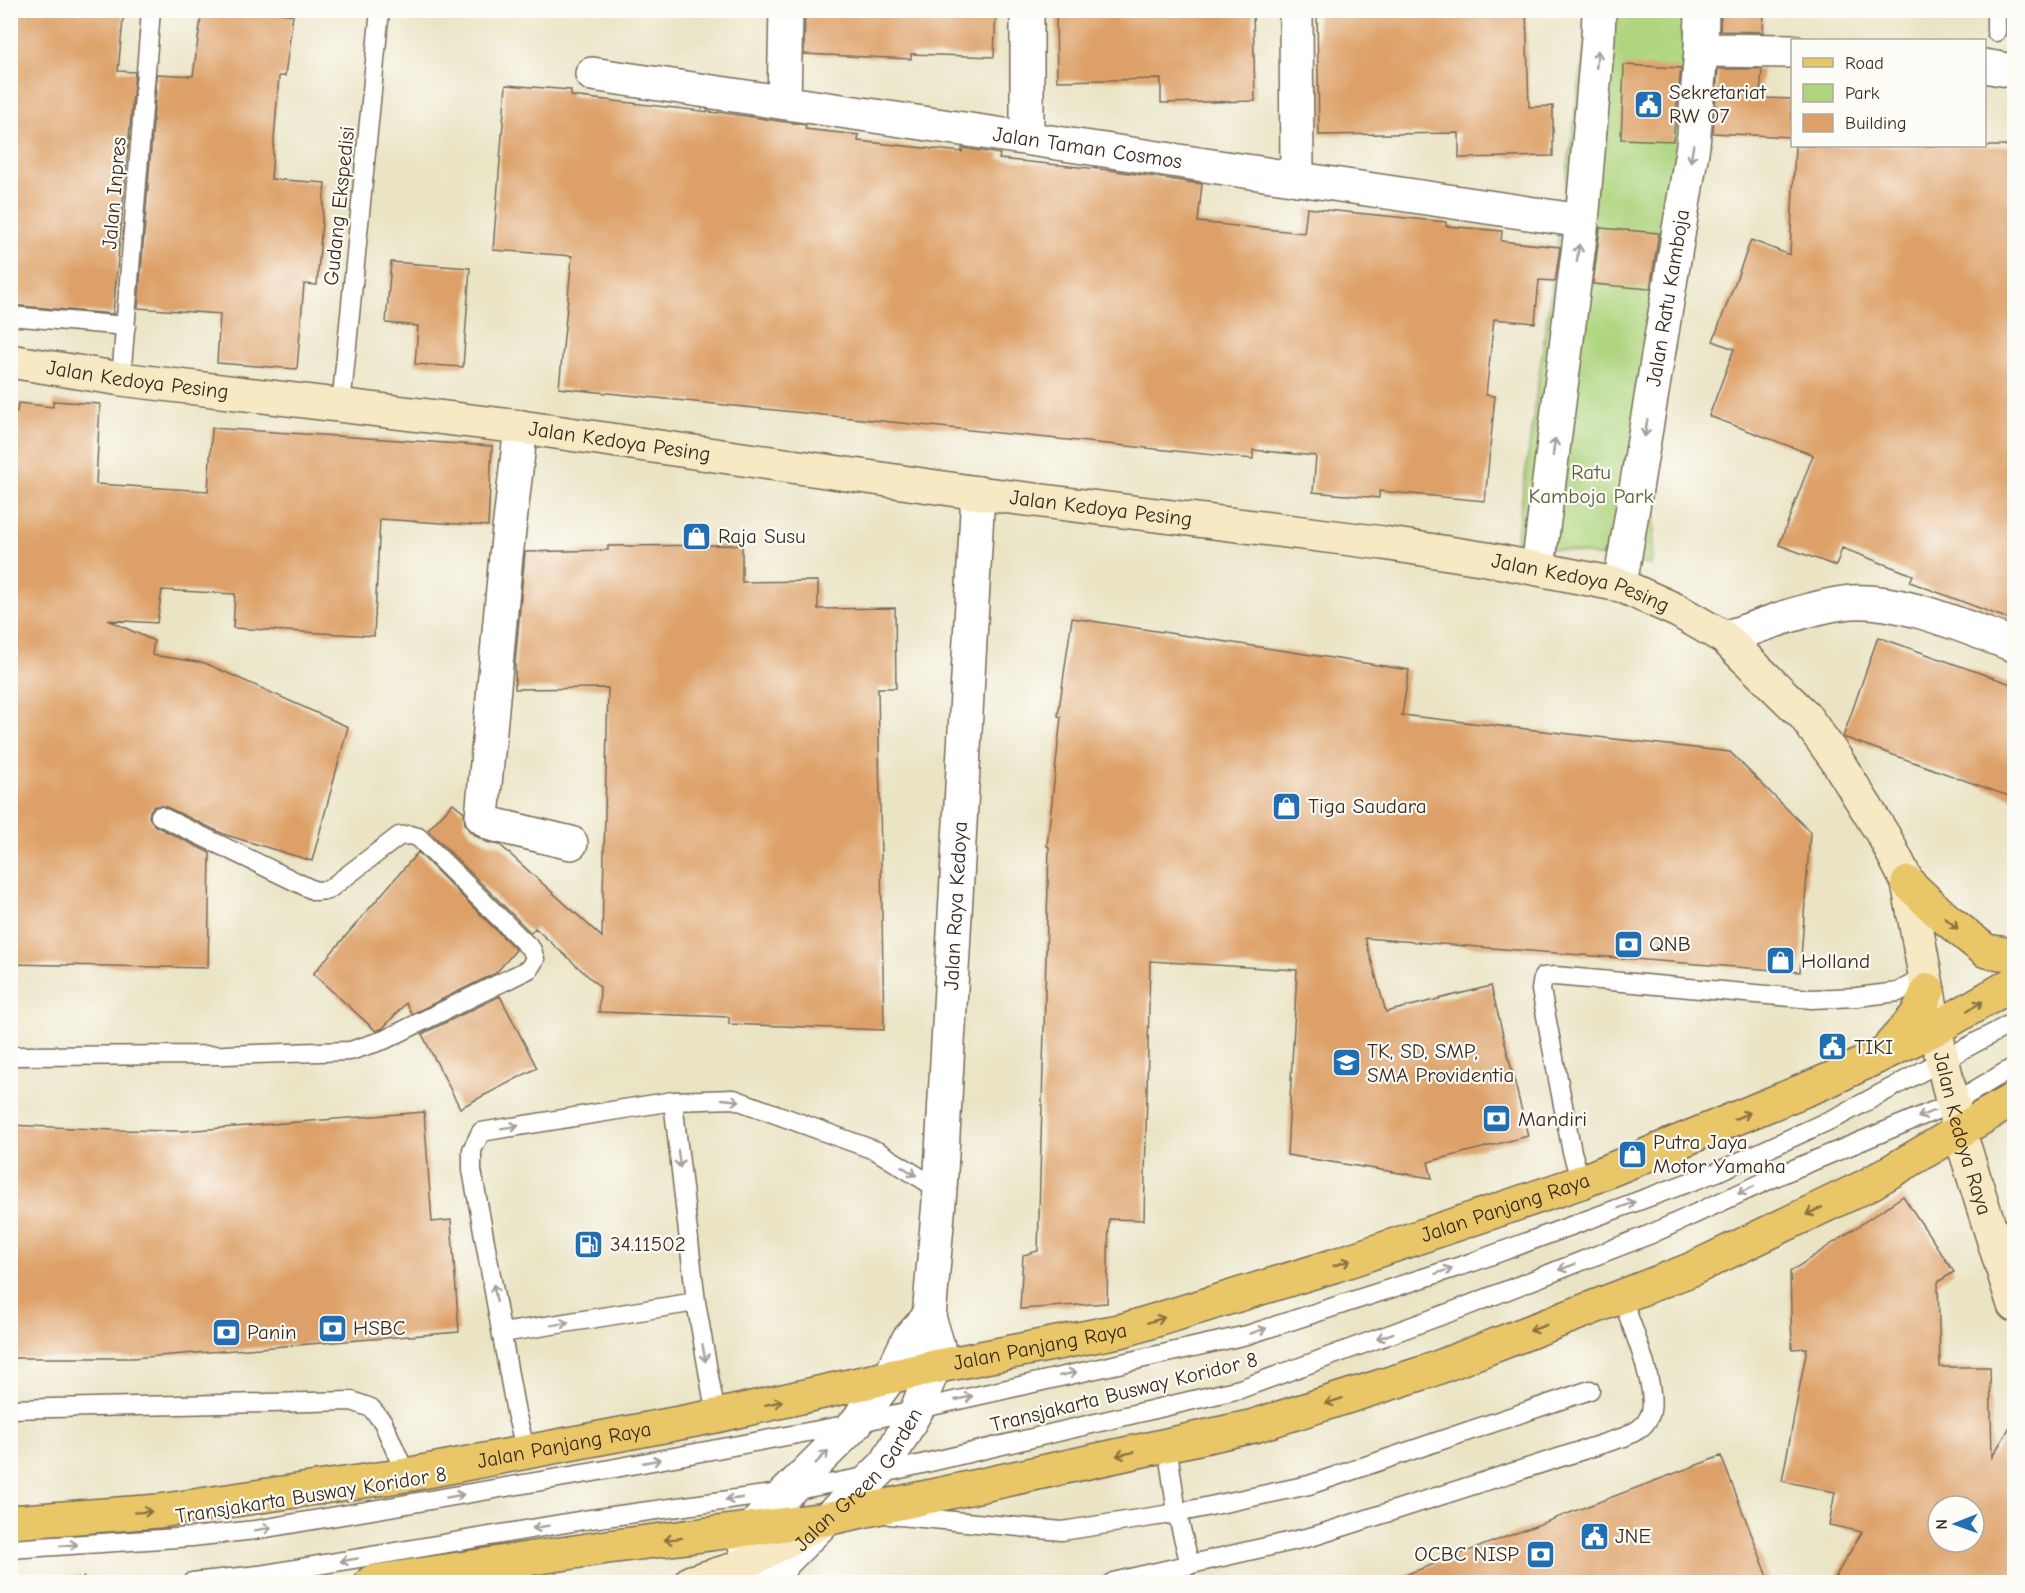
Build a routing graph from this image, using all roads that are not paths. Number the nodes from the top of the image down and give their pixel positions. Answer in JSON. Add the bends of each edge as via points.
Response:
{"nodes":[{"id":1,"x":152,"y":10,"type":"edge"},
{"id":2,"x":380,"y":10,"type":"edge"},
{"id":3,"x":786,"y":10,"type":"edge"},
{"id":4,"x":1027,"y":10,"type":"edge"},
{"id":5,"x":1296,"y":10,"type":"edge"},
{"id":6,"x":1599,"y":10,"type":"edge"},
{"id":7,"x":1702,"y":10,"type":"edge"},
{"id":8,"x":1996,"y":10,"type":"edge"},
{"id":9,"x":1996,"y":32,"type":"dead end"},
{"id":10,"x":1701,"y":50,"type":"junction"},
{"id":11,"x":1791,"y":51,"type":"edge"},
{"id":12,"x":1986,"y":66,"type":"edge"},
{"id":13,"x":2014,"y":71,"type":"edge"},
{"id":14,"x":592,"y":74,"type":"dead end"},
{"id":15,"x":784,"y":102,"type":"junction"},
{"id":16,"x":1027,"y":138,"type":"junction"},
{"id":17,"x":1298,"y":179,"type":"junction"},
{"id":18,"x":1582,"y":221,"type":"junction"},
{"id":19,"x":10,"y":316,"type":"edge"},
{"id":20,"x":126,"y":326,"type":"junction"},
{"id":21,"x":10,"y":361,"type":"edge"},
{"id":22,"x":121,"y":379,"type":"junction"},
{"id":23,"x":341,"y":406,"type":"junction"},
{"id":24,"x":521,"y":427,"type":"junction"},
{"id":25,"x":978,"y":493,"type":"junction"},
{"id":26,"x":1538,"y":567,"type":"junction"},
{"id":27,"x":1620,"y":585,"type":"junction"},
{"id":28,"x":1725,"y":638,"type":"junction"},
{"id":29,"x":2014,"y":645,"type":"edge"},
{"id":30,"x":160,"y":816,"type":"dead end"},
{"id":31,"x":571,"y":843,"type":"dead end"},
{"id":32,"x":1908,"y":883,"type":"junction"},
{"id":33,"x":2014,"y":955,"type":"edge"},
{"id":34,"x":1927,"y":983,"type":"junction"},
{"id":35,"x":2014,"y":983,"type":"edge"},
{"id":36,"x":2014,"y":1022,"type":"edge"},
{"id":37,"x":1935,"y":1029,"type":"junction"},
{"id":38,"x":10,"y":1056,"type":"edge"},
{"id":39,"x":1879,"y":1057,"type":"junction"},
{"id":40,"x":1942,"y":1061,"type":"junction"},
{"id":41,"x":2014,"y":1067,"type":"edge"},
{"id":42,"x":2014,"y":1099,"type":"edge"},
{"id":43,"x":673,"y":1101,"type":"junction"},
{"id":44,"x":1956,"y":1117,"type":"junction"},
{"id":45,"x":1581,"y":1182,"type":"junction"},
{"id":46,"x":940,"y":1190,"type":"junction"},
{"id":47,"x":1621,"y":1296,"type":"junction"},
{"id":48,"x":696,"y":1302,"type":"junction"},
{"id":49,"x":2014,"y":1305,"type":"edge"},
{"id":50,"x":929,"y":1317,"type":"junction"},
{"id":51,"x":502,"y":1333,"type":"junction"},
{"id":52,"x":934,"y":1367,"type":"junction"},
{"id":53,"x":890,"y":1377,"type":"junction"},
{"id":54,"x":1590,"y":1390,"type":"dead end"},
{"id":55,"x":10,"y":1409,"type":"edge"},
{"id":56,"x":916,"y":1409,"type":"junction"},
{"id":57,"x":716,"y":1416,"type":"junction"},
{"id":58,"x":856,"y":1423,"type":"junction"},
{"id":59,"x":1167,"y":1445,"type":"junction"},
{"id":60,"x":526,"y":1451,"type":"junction"},
{"id":61,"x":406,"y":1475,"type":"junction"},
{"id":62,"x":875,"y":1475,"type":"junction"},
{"id":63,"x":787,"y":1492,"type":"junction"},
{"id":64,"x":857,"y":1512,"type":"junction"},
{"id":65,"x":1177,"y":1513,"type":"junction"},
{"id":66,"x":826,"y":1519,"type":"junction"},
{"id":67,"x":10,"y":1522,"type":"edge"},
{"id":68,"x":752,"y":1529,"type":"junction"},
{"id":69,"x":10,"y":1549,"type":"edge"},
{"id":70,"x":1190,"y":1565,"type":"junction"},
{"id":71,"x":729,"y":1576,"type":"edge"},
{"id":72,"x":192,"y":1582,"type":"edge"},
{"id":73,"x":372,"y":1582,"type":"edge"},
{"id":74,"x":690,"y":1582,"type":"edge"},
{"id":75,"x":771,"y":1582,"type":"edge"},
{"id":76,"x":1113,"y":1582,"type":"edge"}],
"edges":[{"from":1,"to":20,"type":"lane","name":"Jalan Inpres"},
{"from":2,"to":23,"type":"lane","name":"Gudang Ekspedisi"},
{"from":3,"to":15,"type":"street"},
{"from":4,"to":16,"type":"street"},
{"from":5,"to":17,"type":"street"},
{"from":18,"to":6,"type":"street","one_way":true},
{"from":7,"to":10,"type":"street","name":"Jalan Ratu Kamboja"},
{"from":8,"to":9,"type":"lane"},
{"from":10,"to":11,"type":"street"},
{"from":10,"to":27,"type":"street","name":"Jalan Ratu Kamboja","one_way":true,"via":[[1693,145]]},
{"from":12,"to":13,"type":"street"},
{"from":14,"to":15,"type":"street","name":"Jalan Taman Cosmos"},
{"from":15,"to":16,"type":"street","name":"Jalan Taman Cosmos"},
{"from":16,"to":17,"type":"street","name":"Jalan Taman Cosmos"},
{"from":17,"to":18,"type":"street","name":"Jalan Taman Cosmos"},
{"from":26,"to":18,"type":"street","one_way":true},
{"from":19,"to":20,"type":"lane"},
{"from":20,"to":22,"type":"lane","name":"Jalan Inpres"},
{"from":21,"to":22,"type":"street","name":"Jalan Kedoya Pesing"},
{"from":22,"to":23,"type":"street","name":"Jalan Kedoya Pesing"},
{"from":23,"to":24,"type":"street","name":"Jalan Kedoya Pesing"},
{"from":24,"to":25,"type":"street","name":"Jalan Kedoya Pesing"},
{"from":24,"to":31,"type":"street","via":[[482,818],[491,824]]},
{"from":25,"to":26,"type":"street","name":"Jalan Kedoya Pesing","via":[[1383,543]]},
{"from":25,"to":46,"type":"street","name":"Jalan Raya Kedoya"},
{"from":26,"to":27,"type":"street","name":"Jalan Kedoya Pesing"},
{"from":27,"to":28,"type":"street","name":"Jalan Kedoya Pesing"},
{"from":28,"to":29,"type":"street","via":[[1845,602],[1888,604]]},
{"from":28,"to":32,"type":"street","name":"Jalan Kedoya Pesing","via":[[1804,715],[1879,828]]},
{"from":30,"to":38,"type":"lane","via":[[315,891],[328,890],[399,836],[418,837],[532,950],[535,959],[529,969],[384,1040],[350,1051]]},
{"from":32,"to":33,"type":"main road","one_way":true,"via":[[1986,951]]},
{"from":32,"to":34,"type":"street","name":"Jalan Kedoya Pesing"},
{"from":34,"to":37,"type":"street","name":"Jalan Kedoya Pesing"},
{"from":34,"to":39,"type":"main road","via":[[1917,1015]]},
{"from":34,"to":45,"type":"lane","via":[[1898,992],[1812,999],[1544,977],[1541,990]]},
{"from":37,"to":35,"type":"main road","name":"Jalan Panjang Raya","one_way":true},
{"from":36,"to":40,"type":"lane","name":"Transjakarta Busway Koridor 8"},
{"from":37,"to":39,"type":"main road","name":"Jalan Panjang Raya"},
{"from":37,"to":40,"type":"street","name":"Jalan Kedoya Raya"},
{"from":45,"to":39,"type":"main road","name":"Jalan Panjang Raya","one_way":true},
{"from":40,"to":44,"type":"street","name":"Jalan Kedoya Raya"},
{"from":56,"to":40,"type":"lane","name":"Transjakarta Busway Koridor 8","one_way":true,"via":[[1247,1335],[1473,1262],[1717,1172],[1841,1115]]},
{"from":41,"to":44,"type":"lane","name":"Transjakarta Busway Koridor 8"},
{"from":42,"to":44,"type":"main road"},
{"from":43,"to":46,"type":"lane","one_way":true,"via":[[734,1099],[877,1151]]},
{"from":43,"to":48,"type":"lane","one_way":true},
{"from":51,"to":43,"type":"lane","one_way":true,"via":[[472,1170],[472,1150],[482,1132]]},
{"from":44,"to":47,"type":"main road","one_way":true,"via":[[1866,1186],[1690,1270]]},
{"from":44,"to":49,"type":"street","name":"Jalan Kedoya Raya"},
{"from":44,"to":62,"type":"lane","name":"Transjakarta Busway Koridor 8","one_way":true,"via":[[1784,1173],[1651,1234],[1240,1389]]},
{"from":52,"to":45,"type":"main road","name":"Jalan Panjang Raya","one_way":true,"via":[[1124,1330],[1333,1266]]},
{"from":46,"to":50,"type":"street","name":"Jalan Raya Kedoya"},
{"from":47,"to":59,"type":"main road","one_way":true,"via":[[1426,1372],[1254,1426]]},
{"from":47,"to":70,"type":"lane","via":[[1651,1391],[1650,1416],[1640,1430],[1314,1536]]},
{"from":51,"to":48,"type":"lane","one_way":true},
{"from":48,"to":57,"type":"lane","one_way":true},
{"from":50,"to":52,"type":"street","name":"Jalan Raya Kedoya","via":[[938,1346]]},
{"from":50,"to":53,"type":"street","via":[[908,1340]]},
{"from":51,"to":60,"type":"lane"},
{"from":52,"to":53,"type":"main road","name":"Jalan Panjang Raya"},
{"from":52,"to":56,"type":"street","name":"Jalan Green Garden"},
{"from":57,"to":53,"type":"main road","name":"Jalan Panjang Raya","one_way":true},
{"from":53,"to":58,"type":"street","name":"Jalan Green Garden"},
{"from":54,"to":65,"type":"lane","via":[[1309,1485]]},
{"from":55,"to":61,"type":"lane","via":[[352,1401],[371,1408],[383,1422]]},
{"from":56,"to":58,"type":"lane","name":"Transjakarta Busway Koridor 8"},
{"from":56,"to":62,"type":"street","name":"Jalan Green Garden","via":[[886,1464]]},
{"from":57,"to":60,"type":"main road","name":"Jalan Panjang Raya"},
{"from":63,"to":58,"type":"street","name":"Jalan Green Garden","one_way":true},
{"from":69,"to":58,"type":"lane","name":"Transjakarta Busway Koridor 8","one_way":true,"via":[[255,1530]]},
{"from":59,"to":64,"type":"main road","one_way":true},
{"from":59,"to":65,"type":"lane"},
{"from":60,"to":61,"type":"main road","name":"Jalan Panjang Raya"},
{"from":67,"to":61,"type":"main road","name":"Jalan Panjang Raya","one_way":true,"via":[[159,1511]]},
{"from":62,"to":63,"type":"lane","name":"Transjakarta Busway Koridor 8"},
{"from":62,"to":66,"type":"street","name":"Jalan Green Garden"},
{"from":63,"to":68,"type":"street","name":"Jalan Green Garden"},
{"from":63,"to":72,"type":"lane","name":"Transjakarta Busway Koridor 8","one_way":true,"via":[[584,1520],[259,1575]]},
{"from":64,"to":65,"type":"lane","via":[[1062,1531]]},
{"from":64,"to":66,"type":"main road"},
{"from":65,"to":70,"type":"lane"},
{"from":66,"to":68,"type":"main road"},
{"from":66,"to":71,"type":"street"},
{"from":66,"to":75,"type":"street","name":"Jalan Green Garden","via":[[783,1562]]},
{"from":68,"to":71,"type":"street","name":"Jalan Green Garden"},
{"from":68,"to":73,"type":"main road","one_way":true},
{"from":70,"to":76,"type":"lane"},
{"from":71,"to":74,"type":"street"}]}
